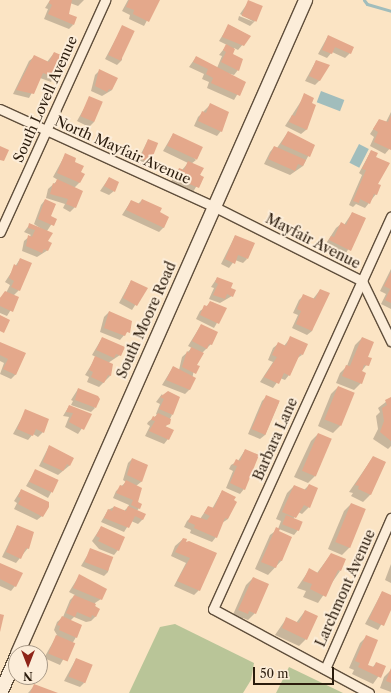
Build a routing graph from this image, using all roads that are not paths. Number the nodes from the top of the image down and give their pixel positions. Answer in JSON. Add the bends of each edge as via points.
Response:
{"nodes":[{"id":1,"x":105,"y":0,"type":"edge"},
{"id":2,"x":305,"y":0,"type":"edge"},
{"id":3,"x":0,"y":109,"type":"edge"},
{"id":4,"x":46,"y":130,"type":"junction"},
{"id":5,"x":213,"y":206,"type":"junction"},
{"id":6,"x":391,"y":216,"type":"edge"},
{"id":7,"x":0,"y":232,"type":"edge"},
{"id":8,"x":362,"y":281,"type":"junction"},
{"id":9,"x":391,"y":342,"type":"edge"},
{"id":10,"x":391,"y":518,"type":"edge"},
{"id":11,"x":21,"y":645,"type":"edge"},
{"id":12,"x":325,"y":669,"type":"junction"},
{"id":13,"x":8,"y":674,"type":"edge"},
{"id":14,"x":0,"y":693,"type":"edge"},
{"id":15,"x":369,"y":693,"type":"edge"}],
"edges":[{"from":1,"to":4,"type":"street","name":"South Lovell Avenue"},
{"from":2,"to":5,"type":"main road","name":"South Moore Road"},
{"from":3,"to":4,"type":"street","name":"North Mayfair Avenue"},
{"from":4,"to":5,"type":"street","name":"North Mayfair Avenue"},
{"from":4,"to":7,"type":"street","name":"South Lovell Avenue"},
{"from":5,"to":8,"type":"street","name":"Mayfair Avenue"},
{"from":5,"to":11,"type":"main road","name":"South Moore Road"},
{"from":6,"to":8,"type":"street","name":"Barbara Lane"},
{"from":8,"to":9,"type":"street","name":"Mayfair Avenue"},
{"from":8,"to":12,"type":"street","name":"Barbara Lane","via":[[214,609]]},
{"from":10,"to":12,"type":"street","name":"Larchmont Avenue"},
{"from":12,"to":15,"type":"street"},
{"from":13,"to":14,"type":"main road"}]}
